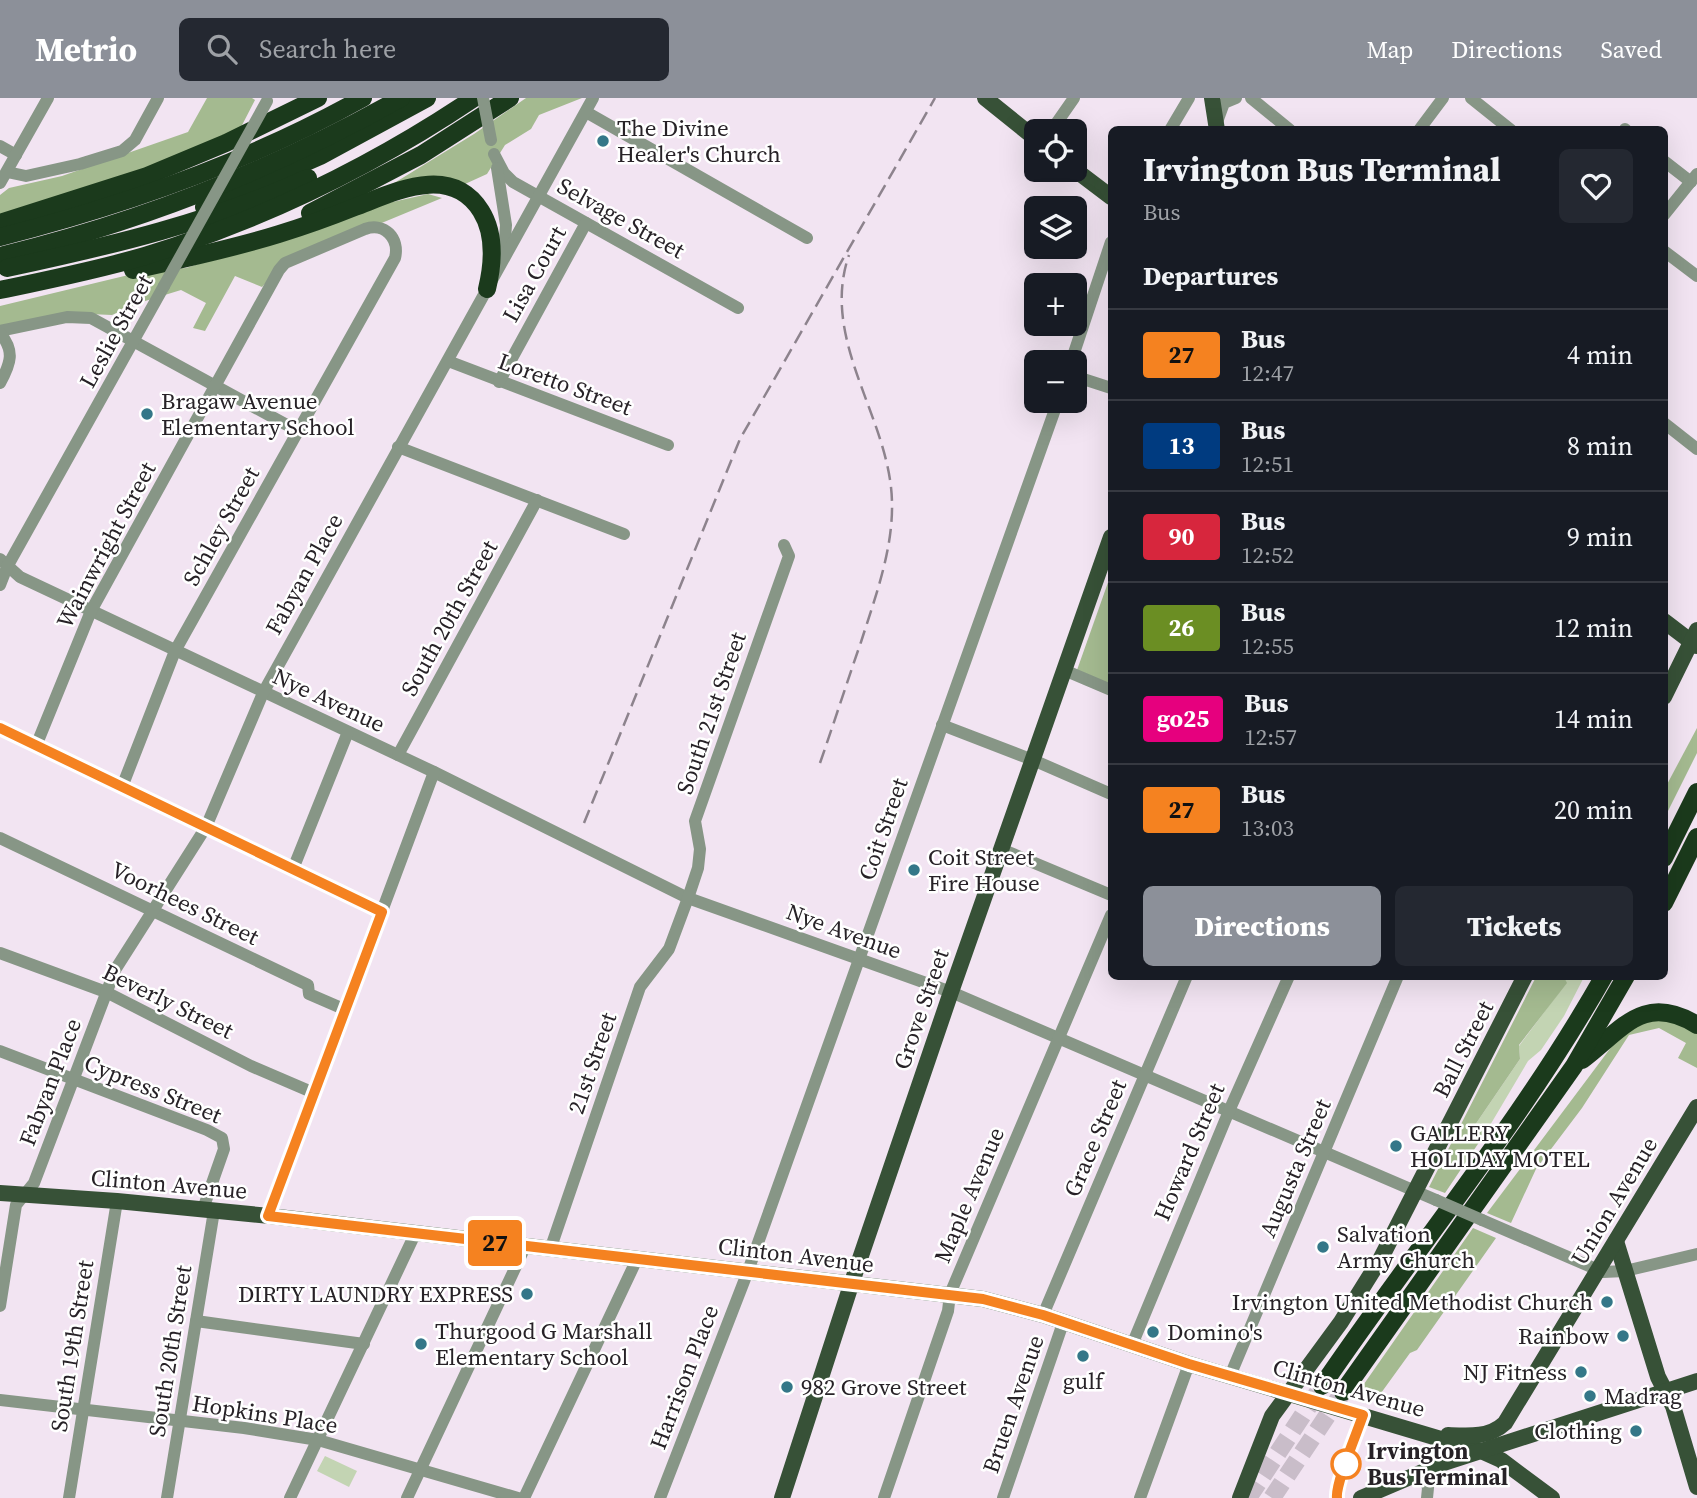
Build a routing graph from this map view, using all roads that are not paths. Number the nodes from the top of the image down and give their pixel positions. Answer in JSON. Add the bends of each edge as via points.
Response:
{"nodes":[{"id":1,"x":48,"y":98,"type":"edge"},
{"id":2,"x":158,"y":98,"type":"edge"},
{"id":3,"x":318,"y":98,"type":"edge"},
{"id":4,"x":363,"y":98,"type":"edge"},
{"id":5,"x":401,"y":98,"type":"edge"},
{"id":6,"x":427,"y":98,"type":"edge"},
{"id":7,"x":455,"y":98,"type":"edge"},
{"id":8,"x":474,"y":98,"type":"edge"},
{"id":9,"x":483,"y":98,"type":"edge"},
{"id":10,"x":510,"y":98,"type":"edge"},
{"id":11,"x":593,"y":98,"type":"edge"},
{"id":12,"x":985,"y":98,"type":"edge"},
{"id":13,"x":1074,"y":98,"type":"edge"},
{"id":14,"x":1189,"y":98,"type":"edge"},
{"id":15,"x":1212,"y":98,"type":"edge"},
{"id":16,"x":1236,"y":98,"type":"edge"},
{"id":17,"x":1443,"y":98,"type":"edge"},
{"id":18,"x":1471,"y":98,"type":"edge"},
{"id":19,"x":1250,"y":99,"type":"edge"},
{"id":20,"x":268,"y":100,"type":"edge"},
{"id":21,"x":586,"y":112,"type":"junction"},
{"id":22,"x":1059,"y":119,"type":"edge"},
{"id":23,"x":1172,"y":126,"type":"edge"},
{"id":24,"x":1216,"y":126,"type":"edge"},
{"id":25,"x":1217,"y":126,"type":"edge"},
{"id":26,"x":1285,"y":126,"type":"edge"},
{"id":27,"x":1422,"y":126,"type":"edge"},
{"id":28,"x":1506,"y":126,"type":"edge"},
{"id":29,"x":1024,"y":129,"type":"edge"},
{"id":30,"x":0,"y":146,"type":"edge"},
{"id":31,"x":494,"y":154,"type":"junction"},
{"id":32,"x":16,"y":155,"type":"junction"},
{"id":33,"x":1668,"y":162,"type":"edge"},
{"id":34,"x":3,"y":178,"type":"edge"},
{"id":35,"x":1694,"y":178,"type":"edge"},
{"id":36,"x":1087,"y":179,"type":"edge"},
{"id":37,"x":1108,"y":195,"type":"edge"},
{"id":38,"x":539,"y":197,"type":"junction"},
{"id":39,"x":1668,"y":210,"type":"edge"},
{"id":40,"x":0,"y":223,"type":"edge"},
{"id":41,"x":586,"y":223,"type":"junction"},
{"id":42,"x":365,"y":229,"type":"joint"},
{"id":43,"x":0,"y":237,"type":"edge"},
{"id":44,"x":807,"y":238,"type":"dead end"},
{"id":45,"x":1108,"y":251,"type":"edge"},
{"id":46,"x":213,"y":253,"type":"junction"},
{"id":47,"x":1668,"y":254,"type":"edge"},
{"id":48,"x":2,"y":265,"type":"edge"},
{"id":49,"x":500,"y":265,"type":"junction"},
{"id":50,"x":85,"y":272,"type":"junction"},
{"id":51,"x":1697,"y":276,"type":"edge"},
{"id":52,"x":487,"y":289,"type":"junction"},
{"id":53,"x":0,"y":290,"type":"edge"},
{"id":54,"x":738,"y":308,"type":"dead end"},
{"id":55,"x":0,"y":332,"type":"edge"},
{"id":56,"x":134,"y":340,"type":"junction"},
{"id":57,"x":1075,"y":350,"type":"edge"},
{"id":58,"x":448,"y":361,"type":"junction"},
{"id":59,"x":1087,"y":380,"type":"edge"},
{"id":60,"x":499,"y":382,"type":"junction"},
{"id":61,"x":0,"y":383,"type":"edge"},
{"id":62,"x":215,"y":386,"type":"junction"},
{"id":63,"x":1108,"y":387,"type":"edge"},
{"id":64,"x":1054,"y":413,"type":"edge"},
{"id":65,"x":1668,"y":426,"type":"edge"},
{"id":66,"x":298,"y":431,"type":"junction"},
{"id":67,"x":668,"y":445,"type":"dead end"},
{"id":68,"x":398,"y":447,"type":"junction"},
{"id":69,"x":1697,"y":449,"type":"edge"},
{"id":70,"x":537,"y":500,"type":"junction"},
{"id":71,"x":624,"y":534,"type":"dead end"},
{"id":72,"x":784,"y":545,"type":"dead end"},
{"id":73,"x":1108,"y":545,"type":"edge"},
{"id":74,"x":4,"y":563,"type":"edge"},
{"id":75,"x":0,"y":585,"type":"edge"},
{"id":76,"x":91,"y":611,"type":"junction"},
{"id":77,"x":1668,"y":623,"type":"edge"},
{"id":78,"x":1695,"y":639,"type":"edge"},
{"id":79,"x":175,"y":651,"type":"junction"},
{"id":80,"x":1064,"y":670,"type":"junction"},
{"id":81,"x":1108,"y":689,"type":"edge"},
{"id":82,"x":1668,"y":690,"type":"edge"},
{"id":83,"x":263,"y":693,"type":"junction"},
{"id":84,"x":942,"y":725,"type":"junction"},
{"id":85,"x":0,"y":729,"type":"edge"},
{"id":86,"x":348,"y":732,"type":"junction"},
{"id":87,"x":36,"y":746,"type":"junction"},
{"id":88,"x":398,"y":755,"type":"junction"},
{"id":89,"x":1033,"y":760,"type":"junction"},
{"id":90,"x":434,"y":772,"type":"junction"},
{"id":91,"x":122,"y":787,"type":"junction"},
{"id":92,"x":1697,"y":792,"type":"edge"},
{"id":93,"x":1108,"y":793,"type":"edge"},
{"id":94,"x":206,"y":827,"type":"junction"},
{"id":95,"x":1697,"y":837,"type":"edge"},
{"id":96,"x":0,"y":838,"type":"edge"},
{"id":97,"x":1001,"y":849,"type":"junction"},
{"id":98,"x":1668,"y":850,"type":"edge"},
{"id":99,"x":293,"y":869,"type":"junction"},
{"id":100,"x":1108,"y":894,"type":"edge"},
{"id":101,"x":1668,"y":895,"type":"edge"},
{"id":102,"x":688,"y":898,"type":"junction"},
{"id":103,"x":152,"y":910,"type":"junction"},
{"id":104,"x":382,"y":912,"type":"junction"},
{"id":105,"x":1108,"y":922,"type":"edge"},
{"id":106,"x":0,"y":953,"type":"edge"},
{"id":107,"x":860,"y":959,"type":"junction"},
{"id":108,"x":1185,"y":980,"type":"edge"},
{"id":109,"x":1287,"y":980,"type":"edge"},
{"id":110,"x":1396,"y":980,"type":"edge"},
{"id":111,"x":1523,"y":980,"type":"edge"},
{"id":112,"x":1601,"y":980,"type":"edge"},
{"id":113,"x":1624,"y":980,"type":"edge"},
{"id":114,"x":106,"y":992,"type":"junction"},
{"id":115,"x":951,"y":992,"type":"junction"},
{"id":116,"x":346,"y":1010,"type":"junction"},
{"id":117,"x":1697,"y":1025,"type":"edge"},
{"id":118,"x":1058,"y":1038,"type":"junction"},
{"id":119,"x":0,"y":1051,"type":"edge"},
{"id":120,"x":1574,"y":1066,"type":"junction"},
{"id":121,"x":1145,"y":1075,"type":"junction"},
{"id":122,"x":73,"y":1079,"type":"junction"},
{"id":123,"x":314,"y":1093,"type":"junction"},
{"id":124,"x":1697,"y":1107,"type":"edge"},
{"id":125,"x":1229,"y":1111,"type":"junction"},
{"id":126,"x":1324,"y":1152,"type":"junction"},
{"id":127,"x":1416,"y":1192,"type":"junction"},
{"id":128,"x":0,"y":1194,"type":"edge"},
{"id":129,"x":24,"y":1194,"type":"junction"},
{"id":130,"x":117,"y":1201,"type":"junction"},
{"id":131,"x":209,"y":1210,"type":"junction"},
{"id":132,"x":268,"y":1216,"type":"junction"},
{"id":133,"x":415,"y":1234,"type":"junction"},
{"id":134,"x":1616,"y":1241,"type":"junction"},
{"id":135,"x":525,"y":1247,"type":"junction"},
{"id":136,"x":550,"y":1250,"type":"junction"},
{"id":137,"x":1697,"y":1254,"type":"edge"},
{"id":138,"x":637,"y":1259,"type":"junction"},
{"id":139,"x":1598,"y":1270,"type":"junction"},
{"id":140,"x":1625,"y":1270,"type":"junction"},
{"id":141,"x":748,"y":1271,"type":"junction"},
{"id":142,"x":851,"y":1285,"type":"junction"},
{"id":143,"x":950,"y":1294,"type":"junction"},
{"id":144,"x":0,"y":1306,"type":"edge"},
{"id":145,"x":1043,"y":1315,"type":"junction"},
{"id":146,"x":196,"y":1321,"type":"junction"},
{"id":147,"x":1063,"y":1323,"type":"junction"},
{"id":148,"x":364,"y":1344,"type":"junction"},
{"id":149,"x":1132,"y":1345,"type":"junction"},
{"id":150,"x":1189,"y":1364,"type":"junction"},
{"id":151,"x":1230,"y":1376,"type":"junction"},
{"id":152,"x":1697,"y":1381,"type":"edge"},
{"id":153,"x":1322,"y":1387,"type":"tunnel mouth"},
{"id":154,"x":1665,"y":1391,"type":"junction"},
{"id":155,"x":1343,"y":1392,"type":"tunnel mouth"},
{"id":156,"x":1287,"y":1393,"type":"junction"},
{"id":157,"x":0,"y":1400,"type":"edge"},
{"id":158,"x":83,"y":1409,"type":"junction"},
{"id":159,"x":179,"y":1421,"type":"junction"},
{"id":160,"x":1421,"y":1433,"type":"junction"},
{"id":161,"x":318,"y":1440,"type":"junction"},
{"id":162,"x":1481,"y":1451,"type":"junction"},
{"id":163,"x":421,"y":1470,"type":"junction"},
{"id":164,"x":1422,"y":1471,"type":"junction"},
{"id":165,"x":1697,"y":1487,"type":"edge"},
{"id":166,"x":69,"y":1498,"type":"edge"},
{"id":167,"x":167,"y":1498,"type":"edge"},
{"id":168,"x":289,"y":1498,"type":"edge"},
{"id":169,"x":407,"y":1498,"type":"edge"},
{"id":170,"x":518,"y":1498,"type":"edge"},
{"id":171,"x":524,"y":1498,"type":"edge"},
{"id":172,"x":660,"y":1498,"type":"edge"},
{"id":173,"x":782,"y":1498,"type":"edge"},
{"id":174,"x":884,"y":1498,"type":"edge"},
{"id":175,"x":1003,"y":1498,"type":"edge"},
{"id":176,"x":1140,"y":1498,"type":"edge"},
{"id":177,"x":1240,"y":1498,"type":"edge"},
{"id":178,"x":1361,"y":1498,"type":"edge"},
{"id":179,"x":1427,"y":1498,"type":"edge"},
{"id":180,"x":1552,"y":1498,"type":"edge"}],
"edges":[{"from":1,"to":32,"type":"street"},
{"from":2,"to":34,"type":"street","via":[[135,140],[122,151]]},
{"from":3,"to":40,"type":"highway","via":[[147,176]]},
{"from":4,"to":43,"type":"highway","via":[[192,177],[107,208]]},
{"from":5,"to":48,"type":"highway","via":[[300,150],[189,198]]},
{"from":6,"to":48,"type":"highway","via":[[329,151],[209,205],[95,244]]},
{"from":7,"to":48,"type":"highway","via":[[359,154],[267,196],[143,238]]},
{"from":8,"to":50,"type":"highway","via":[[362,164],[281,204],[169,248]]},
{"from":9,"to":31,"type":"street","bridge":true},
{"from":10,"to":46,"type":"highway","via":[[349,194]]},
{"from":11,"to":21,"type":"street","name":"Fabyan Place"},
{"from":12,"to":29,"type":"main road"},
{"from":13,"to":22,"type":"street"},
{"from":14,"to":23,"type":"street"},
{"from":15,"to":24,"type":"main road"},
{"from":16,"to":25,"type":"street","via":[[1224,103]]},
{"from":17,"to":27,"type":"street"},
{"from":18,"to":28,"type":"street"},
{"from":19,"to":26,"type":"street"},
{"from":20,"to":56,"type":"street","name":"Leslie Street","bridge":true},
{"from":21,"to":38,"type":"street","name":"Fabyan Place"},
{"from":21,"to":44,"type":"street"},
{"from":30,"to":32,"type":"street"},
{"from":31,"to":38,"type":"street","name":"Selvage Street","via":[[507,177]]},
{"from":31,"to":49,"type":"street","via":[[507,232]]},
{"from":32,"to":34,"type":"street"},
{"from":33,"to":35,"type":"street"},
{"from":35,"to":39,"type":"street"},
{"from":36,"to":37,"type":"main road"},
{"from":38,"to":41,"type":"street","name":"Selvage Street"},
{"from":38,"to":49,"type":"street","name":"Fabyan Place"},
{"from":41,"to":54,"type":"street","name":"Selvage Street"},
{"from":41,"to":60,"type":"street","name":"Lisa Court"},
{"from":42,"to":62,"type":"street","name":"Wainwright Street","via":[[285,262]]},
{"from":42,"to":66,"type":"street","name":"Schley Street","via":[[377,227],[389,233],[396,245],[395,258]]},
{"from":45,"to":57,"type":"street"},
{"from":46,"to":50,"type":"highway","via":[[123,272]]},
{"from":46,"to":52,"type":"highway","via":[[408,187],[436,184],[462,193],[483,215],[492,249]]},
{"from":47,"to":51,"type":"street"},
{"from":49,"to":52,"type":"street","name":"Fabyan Place"},
{"from":50,"to":53,"type":"highway"},
{"from":52,"to":58,"type":"street","name":"Fabyan Place"},
{"from":55,"to":56,"type":"street","via":[[86,317]]},
{"from":55,"to":61,"type":"street","via":[[11,356]]},
{"from":56,"to":62,"type":"street"},
{"from":56,"to":74,"type":"street","name":"Leslie Street"},
{"from":58,"to":60,"type":"street","name":"Loretto Street"},
{"from":58,"to":68,"type":"street","name":"Fabyan Place"},
{"from":59,"to":63,"type":"street"},
{"from":60,"to":67,"type":"street","name":"Loretto Street"},
{"from":62,"to":66,"type":"street"},
{"from":62,"to":76,"type":"street","name":"Wainwright Street"},
{"from":64,"to":84,"type":"street","name":"Coit Street"},
{"from":65,"to":69,"type":"street"},
{"from":66,"to":79,"type":"street","name":"Schley Street"},
{"from":68,"to":70,"type":"street"},
{"from":68,"to":83,"type":"street","name":"Fabyan Place"},
{"from":70,"to":71,"type":"street"},
{"from":70,"to":88,"type":"street","name":"South 20th Street"},
{"from":72,"to":102,"type":"street","name":"South 21st Street","via":[[789,556],[695,821],[700,849]]},
{"from":73,"to":80,"type":"main road","name":"Grove Street"},
{"from":74,"to":75,"type":"street","name":"Leslie Street"},
{"from":74,"to":76,"type":"street","name":"Nye Avenue","via":[[20,577]]},
{"from":76,"to":79,"type":"street","name":"Nye Avenue"},
{"from":76,"to":87,"type":"street","name":"Wainwright Street"},
{"from":77,"to":78,"type":"main road"},
{"from":78,"to":82,"type":"main road"},
{"from":79,"to":83,"type":"street","name":"Nye Avenue"},
{"from":79,"to":91,"type":"street","name":"Schley Street"},
{"from":80,"to":81,"type":"street"},
{"from":80,"to":89,"type":"main road","name":"Grove Street"},
{"from":83,"to":86,"type":"street","name":"Nye Avenue"},
{"from":83,"to":94,"type":"street","name":"Fabyan Place"},
{"from":84,"to":89,"type":"street"},
{"from":84,"to":107,"type":"street","name":"Coit Street"},
{"from":85,"to":87,"type":"street"},
{"from":86,"to":88,"type":"street","name":"Nye Avenue"},
{"from":86,"to":99,"type":"street"},
{"from":87,"to":91,"type":"street"},
{"from":88,"to":90,"type":"street","name":"Nye Avenue"},
{"from":89,"to":93,"type":"street"},
{"from":89,"to":97,"type":"main road","name":"Grove Street"},
{"from":90,"to":102,"type":"street","name":"Nye Avenue"},
{"from":90,"to":104,"type":"street"},
{"from":91,"to":94,"type":"street"},
{"from":92,"to":98,"type":"highway"},
{"from":94,"to":99,"type":"street"},
{"from":94,"to":103,"type":"street","name":"Fabyan Place"},
{"from":95,"to":101,"type":"highway"},
{"from":96,"to":103,"type":"street","name":"Voorhees Street"},
{"from":97,"to":100,"type":"street"},
{"from":97,"to":115,"type":"main road","name":"Grove Street"},
{"from":99,"to":104,"type":"street"},
{"from":102,"to":107,"type":"street","name":"Nye Avenue"},
{"from":102,"to":136,"type":"street","name":"21st Street","via":[[669,949],[640,987]]},
{"from":103,"to":114,"type":"street","name":"Fabyan Place"},
{"from":103,"to":116,"type":"street","name":"Voorhees Street","via":[[308,985],[309,994]]},
{"from":104,"to":116,"type":"street"},
{"from":105,"to":118,"type":"street","name":"Maple Avenue"},
{"from":106,"to":114,"type":"street","name":"Beverly Street"},
{"from":107,"to":115,"type":"street","name":"Nye Avenue"},
{"from":107,"to":141,"type":"street","name":"Coit Street"},
{"from":108,"to":121,"type":"street","name":"Grace Street"},
{"from":109,"to":125,"type":"street","name":"Howard Street"},
{"from":110,"to":126,"type":"street","name":"Augusta Street"},
{"from":111,"to":127,"type":"main road","name":"Ball Street"},
{"from":112,"to":153,"type":"highway","via":[[1532,1091]]},
{"from":113,"to":120,"type":"highway"},
{"from":114,"to":122,"type":"street","name":"Fabyan Place"},
{"from":114,"to":123,"type":"street","name":"Beverly Street"},
{"from":115,"to":118,"type":"street","name":"Nye Avenue"},
{"from":115,"to":142,"type":"main road","name":"Grove Street"},
{"from":116,"to":123,"type":"street"},
{"from":117,"to":120,"type":"highway","via":[[1667,1012],[1639,1015]]},
{"from":118,"to":121,"type":"street","name":"Nye Avenue"},
{"from":118,"to":143,"type":"street","name":"Maple Avenue"},
{"from":119,"to":122,"type":"street","name":"Cypress Street"},
{"from":120,"to":155,"type":"highway"},
{"from":121,"to":125,"type":"street","name":"Nye Avenue"},
{"from":121,"to":145,"type":"street","name":"Grace Street"},
{"from":122,"to":129,"type":"street","name":"Fabyan Place","via":[[34,1183]]},
{"from":122,"to":131,"type":"street","name":"Cypress Street","via":[[222,1138],[224,1149]]},
{"from":123,"to":132,"type":"street"},
{"from":124,"to":134,"type":"main road","name":"Union Avenue"},
{"from":125,"to":126,"type":"street","name":"Nye Avenue"},
{"from":125,"to":149,"type":"street","name":"Howard Street"},
{"from":126,"to":127,"type":"street","name":"Nye Avenue"},
{"from":126,"to":151,"type":"street","name":"Augusta Street"},
{"from":127,"to":139,"type":"street","name":"Nye Avenue","bridge":true},
{"from":127,"to":156,"type":"main road","name":"Ball Street","via":[[1360,1294]]},
{"from":128,"to":129,"type":"main road","name":"Clinton Avenue"},
{"from":129,"to":130,"type":"main road","name":"Clinton Avenue"},
{"from":129,"to":144,"type":"street","name":"Fabyan Place","via":[[16,1205]]},
{"from":130,"to":131,"type":"main road","name":"Clinton Avenue"},
{"from":130,"to":158,"type":"street","name":"South 19th Street"},
{"from":131,"to":132,"type":"main road","name":"Clinton Avenue"},
{"from":131,"to":146,"type":"street","name":"South 20th Street"},
{"from":132,"to":133,"type":"main road","name":"Clinton Avenue"},
{"from":133,"to":135,"type":"main road","name":"Clinton Avenue"},
{"from":133,"to":148,"type":"street"},
{"from":134,"to":139,"type":"main road","name":"Union Avenue"},
{"from":134,"to":140,"type":"main road"},
{"from":135,"to":136,"type":"main road","name":"Clinton Avenue"},
{"from":135,"to":163,"type":"street"},
{"from":136,"to":138,"type":"main road","name":"Clinton Avenue"},
{"from":137,"to":140,"type":"street","name":"Nye Avenue"},
{"from":138,"to":141,"type":"main road","name":"Clinton Avenue"},
{"from":138,"to":171,"type":"street"},
{"from":139,"to":140,"type":"street","name":"Nye Avenue"},
{"from":139,"to":160,"type":"main road","name":"Union Avenue","via":[[1502,1427],[1478,1435]]},
{"from":140,"to":154,"type":"main road"},
{"from":141,"to":142,"type":"main road","name":"Clinton Avenue"},
{"from":141,"to":172,"type":"street","name":"Harrison Place"},
{"from":142,"to":143,"type":"main road","name":"Clinton Avenue"},
{"from":142,"to":173,"type":"main road","name":"Grove Street"},
{"from":143,"to":145,"type":"main road","name":"Clinton Avenue"},
{"from":143,"to":174,"type":"street","name":"Maple Avenue"},
{"from":145,"to":147,"type":"main road","name":"Clinton Avenue"},
{"from":146,"to":148,"type":"street"},
{"from":146,"to":159,"type":"street","name":"South 20th Street"},
{"from":147,"to":149,"type":"main road","name":"Clinton Avenue"},
{"from":147,"to":175,"type":"street","name":"Bruen Avenue"},
{"from":148,"to":161,"type":"street"},
{"from":149,"to":150,"type":"main road","name":"Clinton Avenue"},
{"from":150,"to":151,"type":"main road","name":"Clinton Avenue"},
{"from":150,"to":176,"type":"street"},
{"from":151,"to":156,"type":"main road","name":"Clinton Avenue"},
{"from":152,"to":154,"type":"main road"},
{"from":154,"to":162,"type":"main road"},
{"from":154,"to":165,"type":"main road"},
{"from":156,"to":160,"type":"main road","name":"Clinton Avenue"},
{"from":156,"to":177,"type":"main road","name":"Ball Street","via":[[1268,1423]]},
{"from":157,"to":158,"type":"street","name":"Hopkins Place"},
{"from":158,"to":159,"type":"street","name":"Hopkins Place"},
{"from":158,"to":166,"type":"street","name":"South 19th Street"},
{"from":159,"to":161,"type":"street","name":"Hopkins Place"},
{"from":159,"to":167,"type":"street","name":"South 20th Street"},
{"from":160,"to":162,"type":"main road","name":"Clinton Avenue"},
{"from":161,"to":163,"type":"street","name":"Hopkins Place"},
{"from":161,"to":168,"type":"street"},
{"from":162,"to":164,"type":"main road"},
{"from":162,"to":180,"type":"main road","name":"Clinton Avenue","via":[[1501,1460]]},
{"from":163,"to":169,"type":"street"},
{"from":163,"to":170,"type":"street","name":"Hopkins Place"},
{"from":164,"to":178,"type":"main road"},
{"from":164,"to":179,"type":"street"}]}
